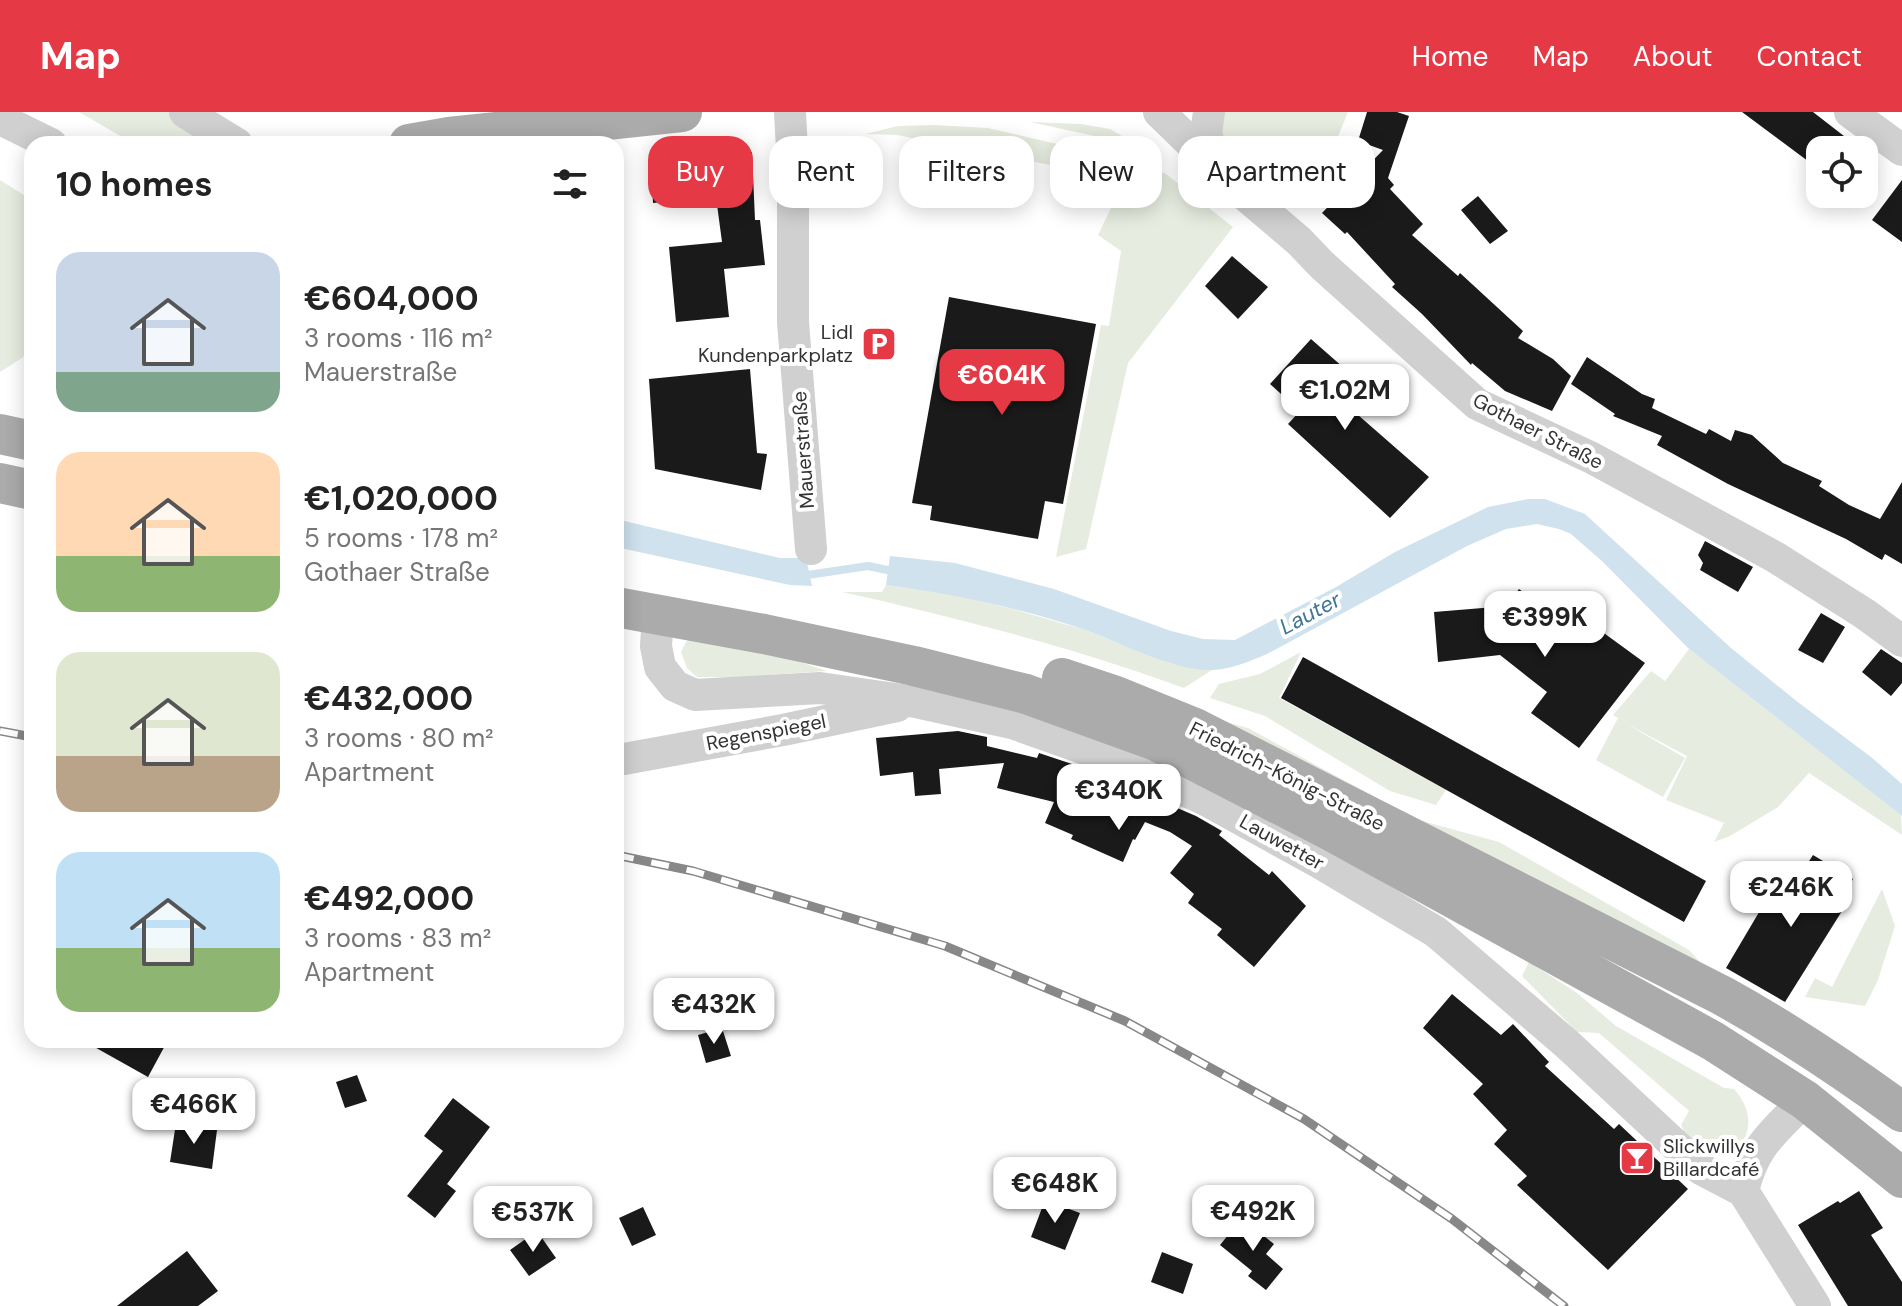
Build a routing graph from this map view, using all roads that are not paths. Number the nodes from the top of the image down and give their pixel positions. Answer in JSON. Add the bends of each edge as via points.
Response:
{"nodes":[{"id":1,"x":185,"y":112,"type":"edge"},
{"id":2,"x":682,"y":112,"type":"edge"},
{"id":3,"x":790,"y":112,"type":"edge"},
{"id":4,"x":1159,"y":112,"type":"edge"},
{"id":5,"x":1209,"y":112,"type":"edge"},
{"id":6,"x":1850,"y":112,"type":"edge"},
{"id":7,"x":0,"y":119,"type":"edge"},
{"id":8,"x":35,"y":136,"type":"edge"},
{"id":9,"x":224,"y":136,"type":"edge"},
{"id":10,"x":458,"y":136,"type":"edge"},
{"id":11,"x":1185,"y":136,"type":"edge"},
{"id":12,"x":1207,"y":136,"type":"edge"},
{"id":13,"x":1902,"y":150,"type":"edge"},
{"id":14,"x":1260,"y":208,"type":"edge"},
{"id":15,"x":0,"y":434,"type":"edge"},
{"id":16,"x":24,"y":439,"type":"edge"},
{"id":17,"x":0,"y":483,"type":"edge"},
{"id":18,"x":24,"y":488,"type":"edge"},
{"id":19,"x":811,"y":549,"type":"dead end"},
{"id":20,"x":624,"y":581,"type":"edge"},
{"id":21,"x":624,"y":608,"type":"edge"},
{"id":22,"x":658,"y":614,"type":"junction"},
{"id":23,"x":1902,"y":641,"type":"edge"},
{"id":24,"x":916,"y":702,"type":"junction"},
{"id":25,"x":624,"y":759,"type":"edge"},
{"id":26,"x":1805,"y":1100,"type":"junction"},
{"id":27,"x":1902,"y":1112,"type":"edge"},
{"id":28,"x":1902,"y":1178,"type":"edge"},
{"id":29,"x":1743,"y":1191,"type":"junction"},
{"id":30,"x":1815,"y":1306,"type":"edge"}],
"edges":[{"from":1,"to":9,"type":"street"},
{"from":2,"to":10,"type":"main road"},
{"from":3,"to":19,"type":"street","name":"Mauerstraße","via":[[793,322]]},
{"from":4,"to":11,"type":"street","name":"Gothaer Straße"},
{"from":5,"to":12,"type":"street"},
{"from":6,"to":13,"type":"street"},
{"from":7,"to":8,"type":"street"},
{"from":14,"to":23,"type":"street","name":"Gothaer Straße","via":[[1477,404],[1592,458],[1775,557]]},
{"from":15,"to":16,"type":"main road"},
{"from":17,"to":18,"type":"main road"},
{"from":20,"to":27,"type":"main road","name":"Friedrich-König-Straße","via":[[1033,668],[1195,728],[1723,996],[1808,1045]]},
{"from":21,"to":22,"type":"main road","name":"Friedrich-König-Straße"},
{"from":22,"to":24,"type":"street","name":"Lauwetter","via":[[660,667],[675,686],[695,695],[820,688]]},
{"from":22,"to":26,"type":"main road","name":"Friedrich-König-Straße","via":[[1026,694],[1156,741],[1713,1041]]},
{"from":24,"to":25,"type":"street","name":"Regenspiegel"},
{"from":24,"to":29,"type":"street","name":"Lauwetter","via":[[1012,723],[1105,756],[1204,799],[1320,863],[1436,932],[1701,1169]]},
{"from":26,"to":28,"type":"main road","name":"Friedrich-König-Straße"},
{"from":26,"to":29,"type":"street","via":[[1759,1148]]},
{"from":29,"to":30,"type":"street"}]}
